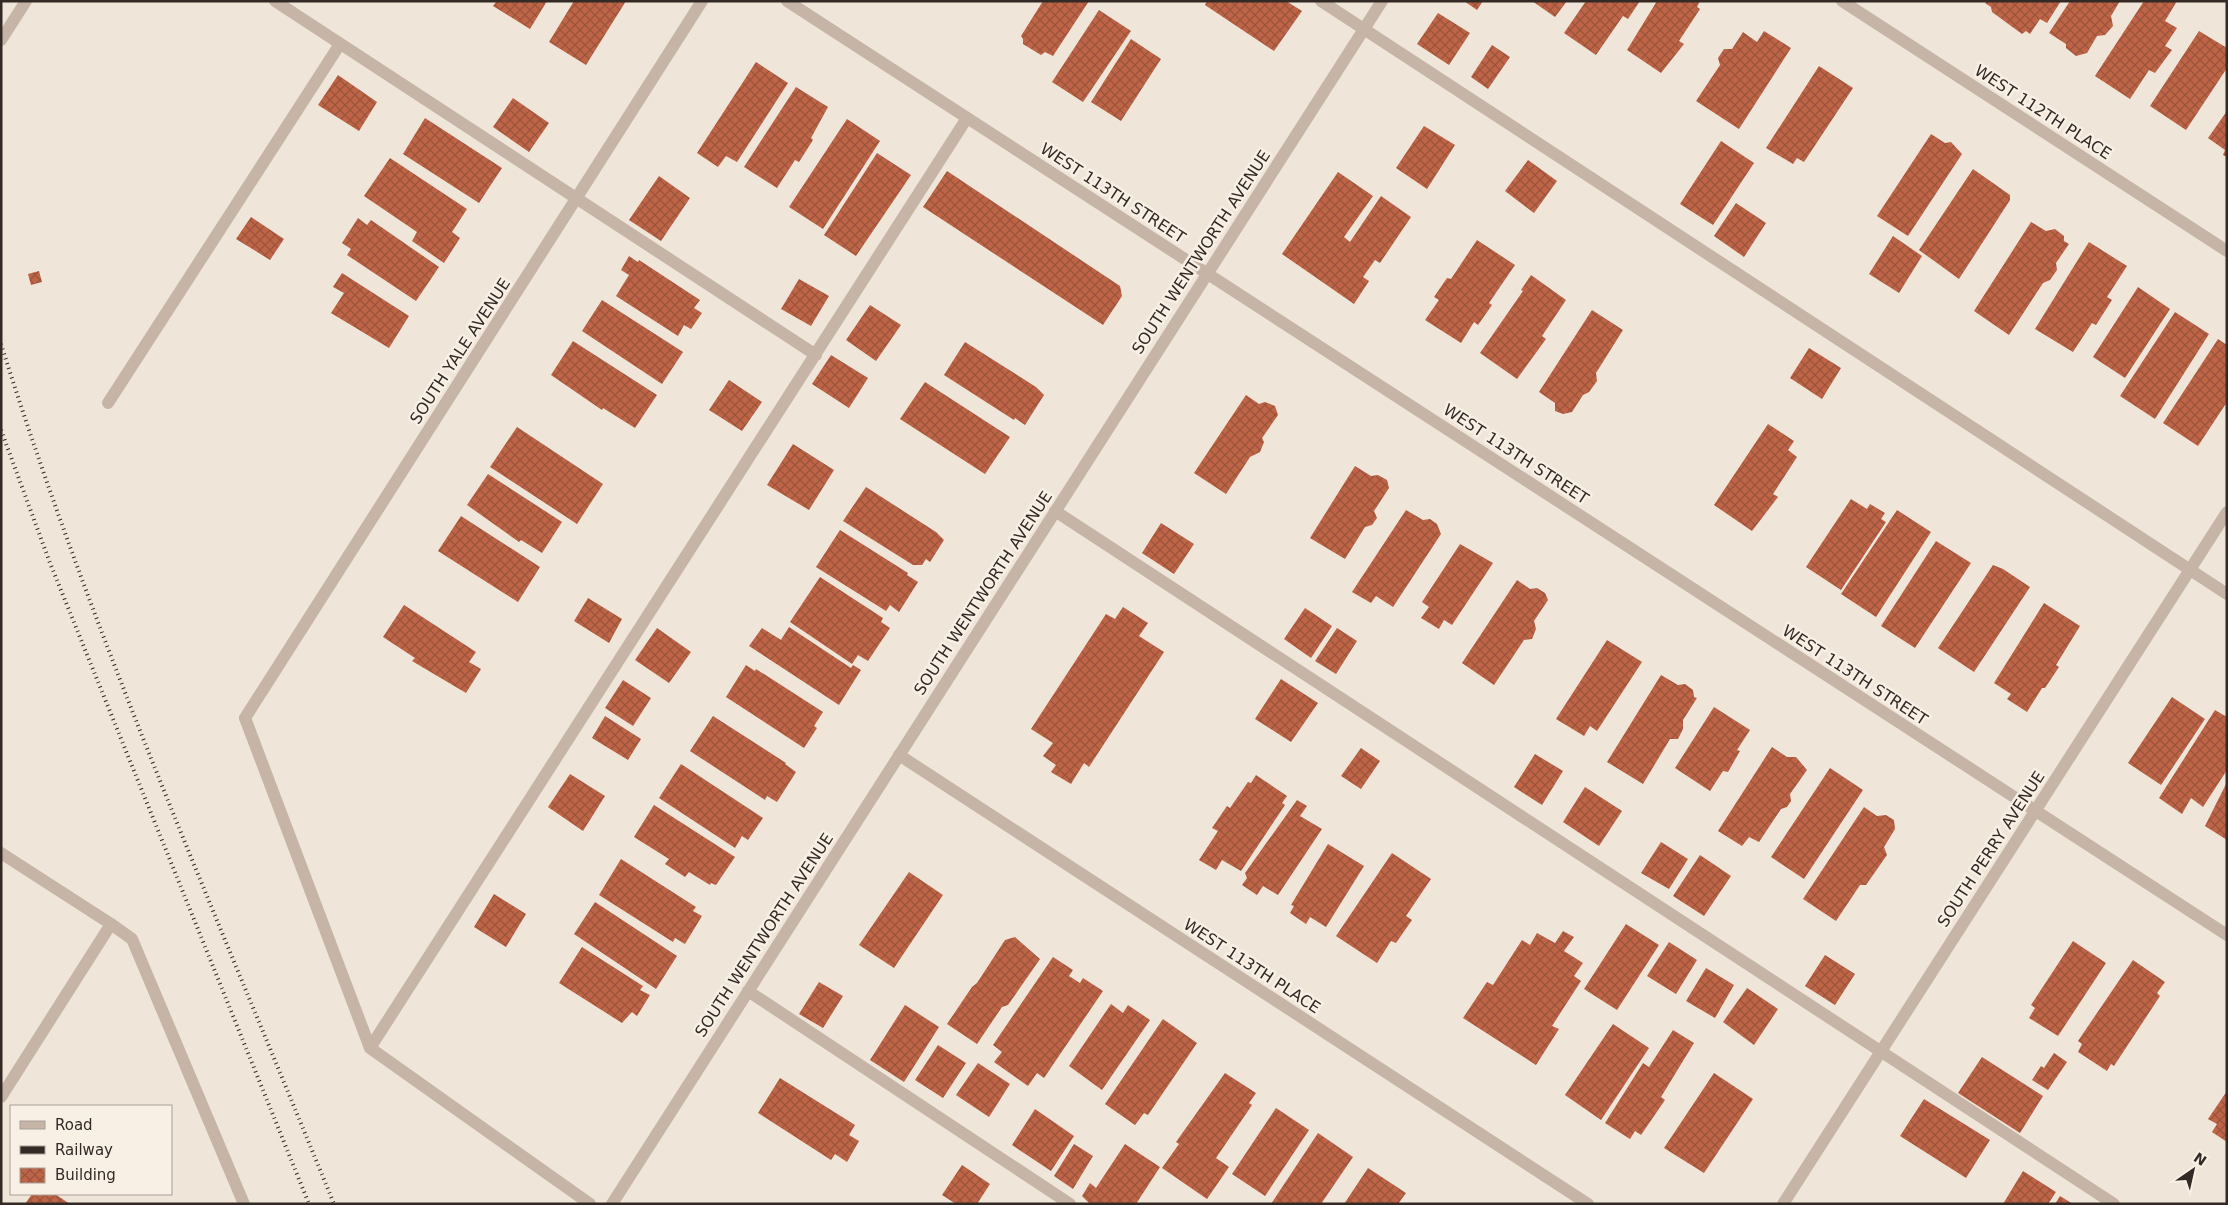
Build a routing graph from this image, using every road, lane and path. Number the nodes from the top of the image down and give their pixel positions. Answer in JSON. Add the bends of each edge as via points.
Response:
{"nodes":[{"id":1,"x":26,"y":1,"type":"edge"},
{"id":2,"x":275,"y":1,"type":"edge"},
{"id":3,"x":702,"y":1,"type":"edge"},
{"id":4,"x":787,"y":1,"type":"edge"},
{"id":5,"x":1321,"y":1,"type":"edge"},
{"id":6,"x":1382,"y":1,"type":"edge"},
{"id":7,"x":1842,"y":1,"type":"edge"},
{"id":8,"x":1364,"y":29,"type":"junction"},
{"id":9,"x":1,"y":40,"type":"edge"},
{"id":10,"x":340,"y":44,"type":"junction"},
{"id":11,"x":967,"y":118,"type":"junction"},
{"id":12,"x":576,"y":199,"type":"junction"},
{"id":13,"x":2227,"y":251,"type":"edge"},
{"id":14,"x":1206,"y":274,"type":"junction"},
{"id":15,"x":816,"y":355,"type":"junction"},
{"id":16,"x":108,"y":403,"type":"dead end"},
{"id":17,"x":1055,"y":511,"type":"junction"},
{"id":18,"x":2227,"y":512,"type":"edge"},
{"id":19,"x":2189,"y":570,"type":"junction"},
{"id":20,"x":2227,"y":594,"type":"edge"},
{"id":21,"x":899,"y":755,"type":"junction"},
{"id":22,"x":2035,"y":810,"type":"junction"},
{"id":23,"x":1,"y":853,"type":"edge"},
{"id":24,"x":112,"y":924,"type":"junction"},
{"id":25,"x":2227,"y":935,"type":"edge"},
{"id":26,"x":748,"y":991,"type":"junction"},
{"id":27,"x":370,"y":1048,"type":"junction"},
{"id":28,"x":1880,"y":1051,"type":"junction"},
{"id":29,"x":1,"y":1097,"type":"edge"},
{"id":30,"x":244,"y":1204,"type":"edge"},
{"id":31,"x":590,"y":1204,"type":"edge"},
{"id":32,"x":612,"y":1204,"type":"edge"},
{"id":33,"x":1070,"y":1204,"type":"edge"},
{"id":34,"x":1588,"y":1204,"type":"edge"},
{"id":35,"x":1783,"y":1204,"type":"edge"},
{"id":36,"x":2114,"y":1204,"type":"edge"}],
"edges":[{"from":1,"to":9,"type":"street"},
{"from":2,"to":10,"type":"street"},
{"from":3,"to":12,"type":"street","name":"SOUTH YALE AVENUE"},
{"from":4,"to":11,"type":"street","name":"WEST 113TH STREET"},
{"from":5,"to":8,"type":"street"},
{"from":6,"to":8,"type":"street","name":"SOUTH WENTWORTH AVENUE"},
{"from":7,"to":13,"type":"street","name":"WEST 112TH PLACE"},
{"from":8,"to":14,"type":"street","name":"SOUTH WENTWORTH AVENUE"},
{"from":8,"to":19,"type":"street"},
{"from":10,"to":12,"type":"street"},
{"from":10,"to":16,"type":"street"},
{"from":11,"to":14,"type":"street","name":"WEST 113TH STREET"},
{"from":11,"to":15,"type":"street"},
{"from":12,"to":15,"type":"street"},
{"from":12,"to":27,"type":"street","name":"SOUTH YALE AVENUE","via":[[245,718]]},
{"from":14,"to":17,"type":"street","name":"SOUTH WENTWORTH AVENUE"},
{"from":14,"to":22,"type":"street","name":"WEST 113TH STREET"},
{"from":15,"to":27,"type":"street"},
{"from":17,"to":21,"type":"street","name":"SOUTH WENTWORTH AVENUE"},
{"from":17,"to":28,"type":"street"},
{"from":18,"to":19,"type":"street","name":"SOUTH PERRY AVENUE"},
{"from":19,"to":20,"type":"street"},
{"from":19,"to":22,"type":"street","name":"SOUTH PERRY AVENUE"},
{"from":21,"to":26,"type":"street","name":"SOUTH WENTWORTH AVENUE"},
{"from":21,"to":34,"type":"street","name":"WEST 113TH PLACE"},
{"from":22,"to":25,"type":"street","name":"WEST 113TH STREET"},
{"from":22,"to":28,"type":"street","name":"SOUTH PERRY AVENUE"},
{"from":23,"to":24,"type":"street"},
{"from":24,"to":29,"type":"street"},
{"from":24,"to":30,"type":"street","via":[[132,939]]},
{"from":26,"to":32,"type":"street","name":"SOUTH WENTWORTH AVENUE"},
{"from":26,"to":33,"type":"street"},
{"from":27,"to":31,"type":"street"},
{"from":28,"to":35,"type":"street","name":"SOUTH PERRY AVENUE"},
{"from":28,"to":36,"type":"street"}]}
